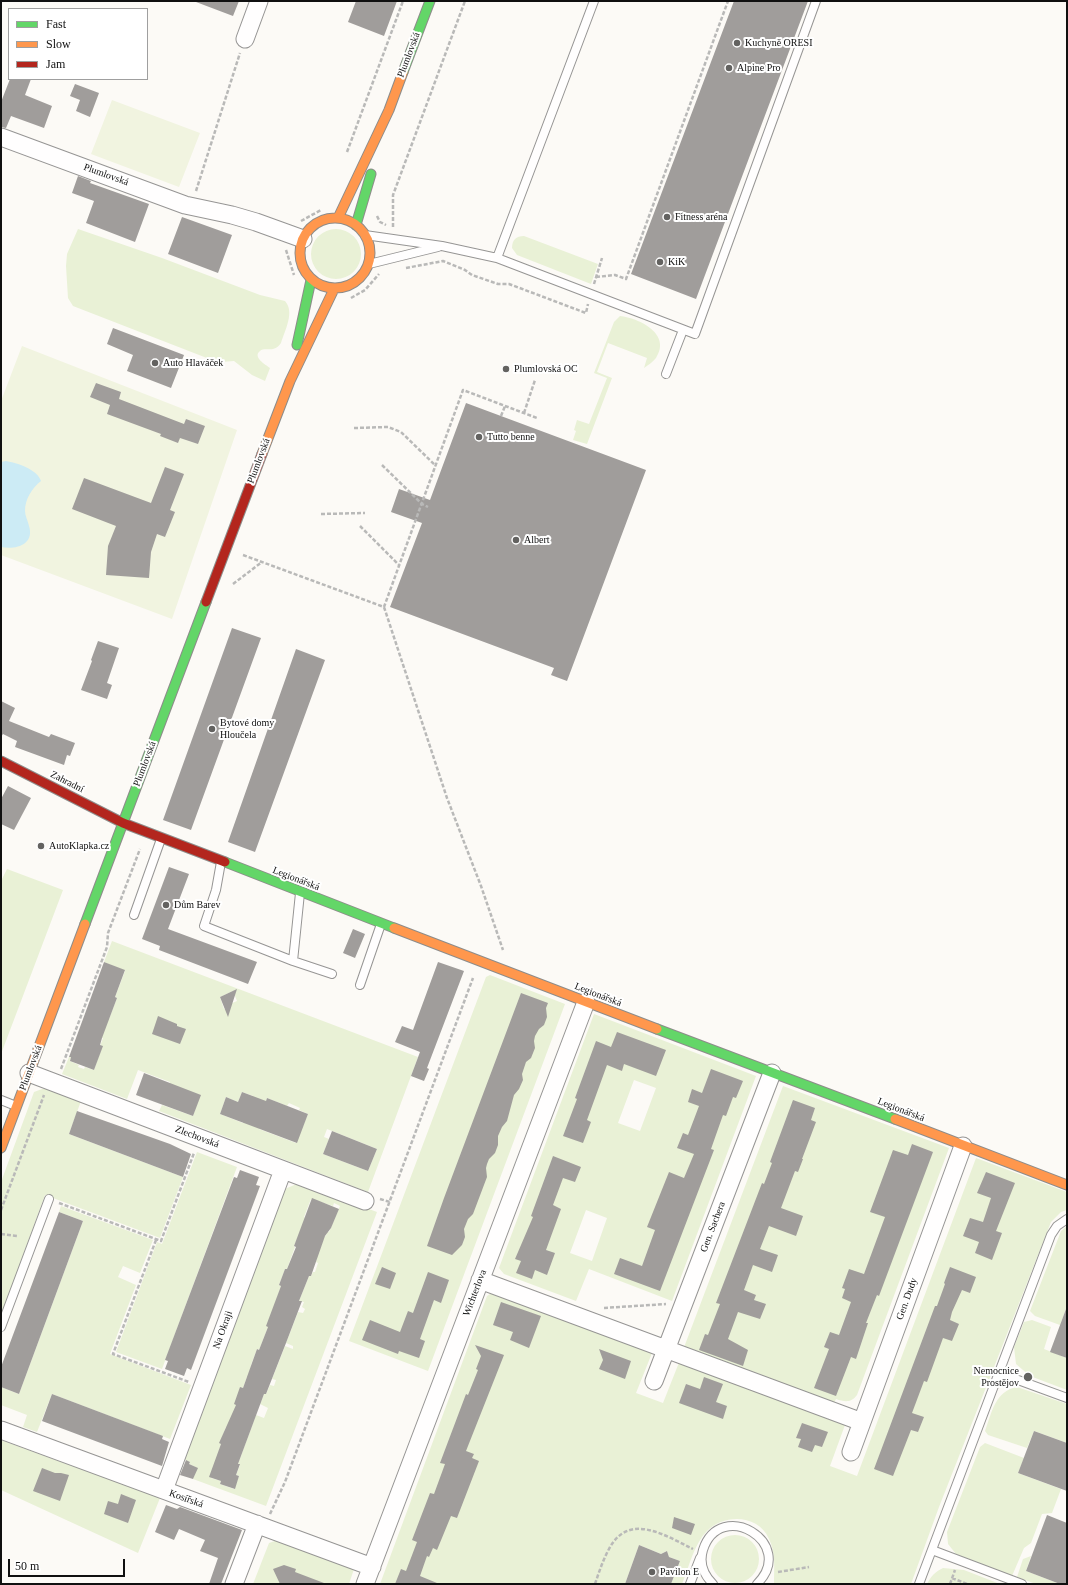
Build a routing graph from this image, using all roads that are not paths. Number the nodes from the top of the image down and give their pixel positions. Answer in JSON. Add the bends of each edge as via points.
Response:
{"nodes":[{"id":1,"x":259,"y":1,"type":"edge"},
{"id":2,"x":430,"y":1,"type":"edge"},
{"id":3,"x":594,"y":1,"type":"edge"},
{"id":4,"x":816,"y":1,"type":"edge"},
{"id":5,"x":245,"y":39,"type":"road end"},
{"id":6,"x":389,"y":110,"type":"junction"},
{"id":7,"x":1,"y":137,"type":"edge"},
{"id":8,"x":338,"y":218,"type":"junction"},
{"id":9,"x":356,"y":225,"type":"junction"},
{"id":10,"x":366,"y":236,"type":"junction"},
{"id":11,"x":302,"y":239,"type":"junction"},
{"id":12,"x":442,"y":246,"type":"junction"},
{"id":13,"x":497,"y":258,"type":"junction"},
{"id":14,"x":369,"y":264,"type":"junction"},
{"id":15,"x":311,"y":280,"type":"junction"},
{"id":16,"x":334,"y":289,"type":"junction"},
{"id":17,"x":683,"y":330,"type":"junction"},
{"id":18,"x":666,"y":374,"type":"dead end"},
{"id":19,"x":290,"y":382,"type":"junction"},
{"id":20,"x":1,"y":761,"type":"edge"},
{"id":21,"x":123,"y":823,"type":"junction"},
{"id":22,"x":162,"y":838,"type":"junction"},
{"id":23,"x":222,"y":861,"type":"junction"},
{"id":24,"x":300,"y":892,"type":"junction"},
{"id":25,"x":134,"y":915,"type":"dead end"},
{"id":26,"x":381,"y":924,"type":"junction"},
{"id":27,"x":292,"y":961,"type":"junction"},
{"id":28,"x":332,"y":974,"type":"dead end"},
{"id":29,"x":360,"y":985,"type":"dead end"},
{"id":30,"x":586,"y":1002,"type":"junction"},
{"id":31,"x":29,"y":1073,"type":"junction"},
{"id":32,"x":772,"y":1073,"type":"junction"},
{"id":33,"x":1,"y":1100,"type":"edge"},
{"id":34,"x":17,"y":1106,"type":"junction"},
{"id":35,"x":963,"y":1146,"type":"junction"},
{"id":36,"x":1,"y":1148,"type":"edge"},
{"id":37,"x":283,"y":1170,"type":"junction"},
{"id":38,"x":1067,"y":1185,"type":"edge"},
{"id":39,"x":48,"y":1199,"type":"road end"},
{"id":40,"x":365,"y":1201,"type":"dead end"},
{"id":41,"x":1067,"y":1219,"type":"edge"},
{"id":42,"x":480,"y":1280,"type":"junction"},
{"id":43,"x":1,"y":1327,"type":"edge"},
{"id":44,"x":667,"y":1348,"type":"junction"},
{"id":45,"x":999,"y":1373,"type":"junction"},
{"id":46,"x":654,"y":1381,"type":"dead end"},
{"id":47,"x":1067,"y":1398,"type":"edge"},
{"id":48,"x":862,"y":1422,"type":"junction"},
{"id":49,"x":1,"y":1430,"type":"edge"},
{"id":50,"x":851,"y":1452,"type":"dead end"},
{"id":51,"x":164,"y":1490,"type":"junction"},
{"id":52,"x":260,"y":1526,"type":"junction"},
{"id":53,"x":932,"y":1550,"type":"junction"},
{"id":54,"x":702,"y":1554,"type":"junction"},
{"id":55,"x":372,"y":1567,"type":"junction"},
{"id":56,"x":234,"y":1584,"type":"edge"},
{"id":57,"x":365,"y":1584,"type":"edge"},
{"id":58,"x":690,"y":1584,"type":"edge"},
{"id":59,"x":713,"y":1584,"type":"edge"},
{"id":60,"x":757,"y":1584,"type":"edge"},
{"id":61,"x":919,"y":1584,"type":"edge"},
{"id":62,"x":1022,"y":1584,"type":"edge"}],
"edges":[{"from":1,"to":5,"type":"street"},
{"from":2,"to":6,"type":"main road","name":"Plumlovská"},
{"from":3,"to":13,"type":"lane"},
{"from":4,"to":17,"type":"lane","via":[[695,334]]},
{"from":6,"to":8,"type":"main road","name":"Plumlovská"},
{"from":6,"to":9,"type":"main road","name":"Plumlovská"},
{"from":7,"to":11,"type":"street","name":"Plumlovská","via":[[192,206],[232,214]]},
{"from":8,"to":9,"type":"main road"},
{"from":8,"to":11,"type":"main road","via":[[317,223]]},
{"from":9,"to":10,"type":"main road"},
{"from":10,"to":12,"type":"lane"},
{"from":10,"to":14,"type":"main road","via":[[370,249]]},
{"from":11,"to":15,"type":"main road","via":[[300,261]]},
{"from":12,"to":13,"type":"lane"},
{"from":12,"to":14,"type":"lane"},
{"from":13,"to":17,"type":"lane"},
{"from":14,"to":16,"type":"main road","via":[[364,274],[355,282]]},
{"from":15,"to":16,"type":"main road"},
{"from":15,"to":19,"type":"main road","name":"Plumlovská"},
{"from":16,"to":19,"type":"main road","name":"Plumlovská"},
{"from":17,"to":18,"type":"lane"},
{"from":19,"to":21,"type":"main road","name":"Plumlovská"},
{"from":20,"to":21,"type":"main road","name":"Zahradní"},
{"from":21,"to":22,"type":"main road","name":"Legionářská"},
{"from":21,"to":31,"type":"main road","name":"Plumlovská"},
{"from":22,"to":23,"type":"main road","name":"Legionářská"},
{"from":22,"to":25,"type":"lane"},
{"from":23,"to":24,"type":"main road","name":"Legionářská"},
{"from":23,"to":27,"type":"lane","via":[[204,926]]},
{"from":24,"to":26,"type":"main road","name":"Legionářská"},
{"from":24,"to":27,"type":"lane"},
{"from":26,"to":29,"type":"lane"},
{"from":26,"to":30,"type":"main road","name":"Legionářská"},
{"from":27,"to":28,"type":"lane"},
{"from":30,"to":32,"type":"main road","name":"Legionářská"},
{"from":30,"to":42,"type":"street","name":"Wichterlova"},
{"from":31,"to":34,"type":"main road","name":"Plumlovská"},
{"from":31,"to":37,"type":"street","name":"Zlechovská"},
{"from":32,"to":35,"type":"main road","name":"Legionářská"},
{"from":32,"to":44,"type":"street","name":"Gen. Sachera"},
{"from":33,"to":34,"type":"lane"},
{"from":34,"to":36,"type":"main road","name":"Plumlovská"},
{"from":35,"to":38,"type":"main road","name":"Legionářská"},
{"from":35,"to":48,"type":"street","name":"Gen. Dudy"},
{"from":37,"to":40,"type":"street","name":"Zlechovská"},
{"from":37,"to":51,"type":"street","name":"Na Okraji"},
{"from":39,"to":43,"type":"lane"},
{"from":41,"to":45,"type":"lane","via":[[1056,1226],[1051,1235]]},
{"from":42,"to":44,"type":"street"},
{"from":42,"to":55,"type":"street","name":"Wichterlova"},
{"from":44,"to":46,"type":"street","name":"Gen. Sachera"},
{"from":44,"to":48,"type":"street","via":[[679,1355]]},
{"from":45,"to":47,"type":"lane"},
{"from":45,"to":53,"type":"lane"},
{"from":48,"to":50,"type":"street","name":"Gen. Dudy"},
{"from":49,"to":51,"type":"street","name":"Kosířská"},
{"from":51,"to":52,"type":"street","name":"Kosířská"},
{"from":52,"to":55,"type":"street","name":"Kosířská"},
{"from":52,"to":56,"type":"street"},
{"from":53,"to":61,"type":"lane"},
{"from":53,"to":62,"type":"lane"},
{"from":54,"to":58,"type":"lane"},
{"from":54,"to":59,"type":"lane","via":[[704,1570]]},
{"from":54,"to":60,"type":"lane","via":[[709,1539],[722,1529],[732,1526],[748,1529],[758,1535],[766,1548],[768,1559],[764,1575]]},
{"from":55,"to":57,"type":"street","name":"Wichterlova"}]}
